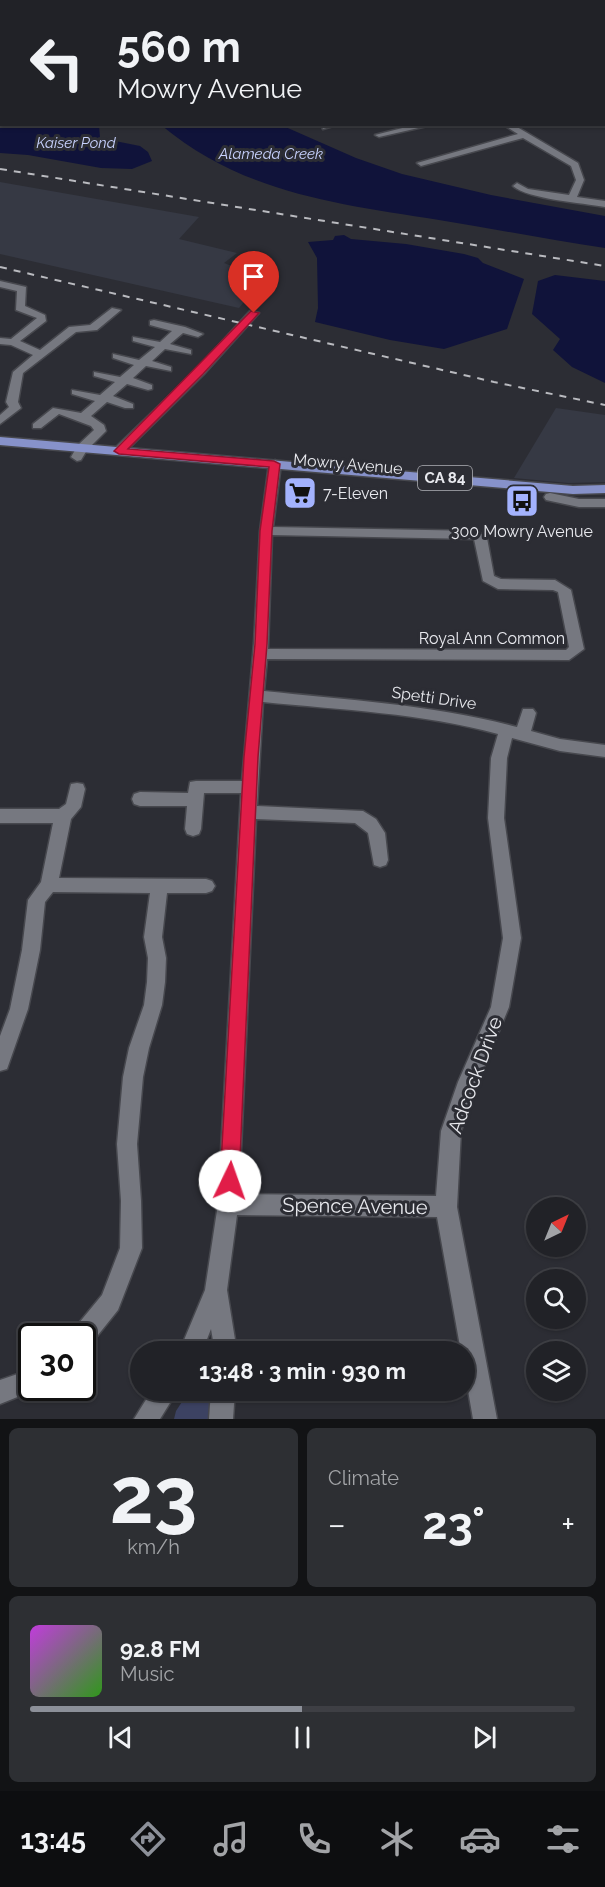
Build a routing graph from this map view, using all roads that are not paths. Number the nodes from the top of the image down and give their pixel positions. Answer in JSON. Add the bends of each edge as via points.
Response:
{"nodes":[{"id":1,"x":329,"y":126,"type":"edge"},
{"id":2,"x":422,"y":126,"type":"edge"},
{"id":3,"x":509,"y":126,"type":"edge"},
{"id":4,"x":326,"y":127,"type":"dead end"},
{"id":5,"x":379,"y":135,"type":"dead end"},
{"id":6,"x":524,"y":135,"type":"junction"},
{"id":7,"x":420,"y":163,"type":"dead end"},
{"id":8,"x":517,"y":186,"type":"dead end"},
{"id":9,"x":572,"y":198,"type":"junction"},
{"id":10,"x":605,"y":204,"type":"edge"},
{"id":11,"x":0,"y":284,"type":"edge"},
{"id":12,"x":116,"y":310,"type":"dead end"},
{"id":13,"x":254,"y":313,"type":"dead end"},
{"id":14,"x":154,"y":323,"type":"dead end"},
{"id":15,"x":180,"y":329,"type":"junction"},
{"id":16,"x":198,"y":334,"type":"dead end"},
{"id":17,"x":136,"y":339,"type":"dead end"},
{"id":18,"x":0,"y":341,"type":"edge"},
{"id":19,"x":13,"y":342,"type":"junction"},
{"id":20,"x":162,"y":345,"type":"junction"},
{"id":21,"x":187,"y":352,"type":"dead end"},
{"id":22,"x":40,"y":354,"type":"junction"},
{"id":23,"x":117,"y":356,"type":"dead end"},
{"id":24,"x":142,"y":363,"type":"junction"},
{"id":25,"x":168,"y":369,"type":"dead end"},
{"id":26,"x":98,"y":374,"type":"dead end"},
{"id":27,"x":123,"y":380,"type":"junction"},
{"id":28,"x":148,"y":387,"type":"dead end"},
{"id":29,"x":76,"y":392,"type":"dead end"},
{"id":30,"x":102,"y":398,"type":"junction"},
{"id":31,"x":129,"y":406,"type":"dead end"},
{"id":32,"x":84,"y":417,"type":"junction"},
{"id":33,"x":0,"y":421,"type":"edge"},
{"id":34,"x":37,"y":426,"type":"dead end"},
{"id":35,"x":0,"y":441,"type":"edge"},
{"id":36,"x":0,"y":451,"type":"edge"},
{"id":37,"x":119,"y":451,"type":"junction"},
{"id":38,"x":80,"y":453,"type":"junction"},
{"id":39,"x":273,"y":469,"type":"junction"},
{"id":40,"x":605,"y":489,"type":"edge"},
{"id":41,"x":531,"y":491,"type":"junction"},
{"id":42,"x":550,"y":497,"type":"junction"},
{"id":43,"x":605,"y":498,"type":"edge"},
{"id":44,"x":605,"y":503,"type":"edge"},
{"id":45,"x":266,"y":531,"type":"junction"},
{"id":46,"x":260,"y":654,"type":"junction"},
{"id":47,"x":255,"y":696,"type":"junction"},
{"id":48,"x":528,"y":713,"type":"dead end"},
{"id":49,"x":515,"y":732,"type":"junction"},
{"id":50,"x":605,"y":751,"type":"edge"},
{"id":51,"x":249,"y":786,"type":"junction"},
{"id":52,"x":77,"y":789,"type":"dead end"},
{"id":53,"x":140,"y":800,"type":"dead end"},
{"id":54,"x":195,"y":800,"type":"junction"},
{"id":55,"x":248,"y":812,"type":"junction"},
{"id":56,"x":0,"y":816,"type":"edge"},
{"id":57,"x":63,"y":816,"type":"junction"},
{"id":58,"x":193,"y":829,"type":"dead end"},
{"id":59,"x":380,"y":861,"type":"dead end"},
{"id":60,"x":50,"y":885,"type":"junction"},
{"id":61,"x":159,"y":886,"type":"junction"},
{"id":62,"x":206,"y":886,"type":"dead end"},
{"id":63,"x":0,"y":1062,"type":"edge"},
{"id":64,"x":228,"y":1204,"type":"junction"},
{"id":65,"x":446,"y":1207,"type":"junction"},
{"id":66,"x":216,"y":1290,"type":"junction"},
{"id":67,"x":94,"y":1323,"type":"edge"},
{"id":68,"x":195,"y":1341,"type":"edge"},
{"id":69,"x":224,"y":1341,"type":"edge"},
{"id":70,"x":18,"y":1385,"type":"edge"},
{"id":71,"x":0,"y":1392,"type":"edge"},
{"id":72,"x":159,"y":1401,"type":"edge"},
{"id":73,"x":222,"y":1401,"type":"edge"},
{"id":74,"x":146,"y":1419,"type":"edge"},
{"id":75,"x":221,"y":1419,"type":"edge"},
{"id":76,"x":485,"y":1419,"type":"edge"}],
"edges":[{"from":1,"to":4,"type":"street"},
{"from":2,"to":5,"type":"street"},
{"from":3,"to":6,"type":"street"},
{"from":6,"to":7,"type":"street"},
{"from":6,"to":9,"type":"street","via":[[575,165],[580,180]]},
{"from":8,"to":9,"type":"street"},
{"from":9,"to":10,"type":"street"},
{"from":11,"to":19,"type":"street","via":[[22,289],[20,308],[42,319]]},
{"from":12,"to":22,"type":"street","via":[[93,328],[73,329]]},
{"from":13,"to":37,"type":"street"},
{"from":14,"to":15,"type":"street"},
{"from":15,"to":16,"type":"street"},
{"from":15,"to":20,"type":"street"},
{"from":17,"to":20,"type":"street"},
{"from":18,"to":19,"type":"street"},
{"from":19,"to":22,"type":"street"},
{"from":20,"to":21,"type":"street"},
{"from":20,"to":24,"type":"street"},
{"from":22,"to":33,"type":"street","via":[[18,372],[12,402],[15,408]]},
{"from":23,"to":24,"type":"street"},
{"from":24,"to":25,"type":"street"},
{"from":24,"to":27,"type":"street"},
{"from":26,"to":27,"type":"street"},
{"from":27,"to":28,"type":"street"},
{"from":27,"to":30,"type":"street"},
{"from":29,"to":30,"type":"street"},
{"from":30,"to":31,"type":"street"},
{"from":30,"to":32,"type":"street"},
{"from":32,"to":34,"type":"street","via":[[57,410]]},
{"from":32,"to":38,"type":"street","via":[[100,427],[100,431]]},
{"from":35,"to":38,"type":"main road","name":"Mowry Avenue","number":"CA 84"},
{"from":36,"to":38,"type":"main road","name":"Mowry Avenue","number":"CA 84"},
{"from":37,"to":38,"type":"main road","name":"Mowry Avenue","number":"CA 84"},
{"from":37,"to":39,"type":"main road","name":"Mowry Avenue","number":"CA 84"},
{"from":38,"to":39,"type":"main road","name":"Mowry Avenue","number":"CA 84"},
{"from":39,"to":41,"type":"main road","name":"Mowry Avenue","number":"CA 84"},
{"from":39,"to":45,"type":"street"},
{"from":40,"to":41,"type":"main road","name":"Mowry Avenue","number":"CA 84"},
{"from":41,"to":42,"type":"main road","name":"Mowry Avenue","number":"CA 84"},
{"from":42,"to":43,"type":"main road","name":"Mowry Avenue","number":"CA 84"},
{"from":42,"to":44,"type":"street","name":"Mowry Avenue"},
{"from":45,"to":46,"type":"street"},
{"from":45,"to":46,"type":"street","name":"Royal Ann Common","via":[[477,535],[492,582],[555,585],[564,590],[577,649],[569,655]]},
{"from":46,"to":47,"type":"street"},
{"from":47,"to":49,"type":"street","name":"Spetti Drive","via":[[426,712]]},
{"from":47,"to":51,"type":"street"},
{"from":48,"to":49,"type":"street","name":"Adcock Drive"},
{"from":49,"to":50,"type":"street","name":"Spetti Drive","via":[[560,745]]},
{"from":49,"to":65,"type":"street","name":"Adcock Drive","via":[[499,758],[496,818],[512,938],[500,1007],[451,1131]]},
{"from":51,"to":54,"type":"street","via":[[196,787]]},
{"from":51,"to":55,"type":"street"},
{"from":52,"to":57,"type":"street","via":[[73,807]]},
{"from":53,"to":54,"type":"street"},
{"from":54,"to":58,"type":"street"},
{"from":55,"to":59,"type":"street","via":[[357,816],[370,821],[376,829]]},
{"from":55,"to":64,"type":"street"},
{"from":56,"to":57,"type":"street"},
{"from":57,"to":60,"type":"street"},
{"from":60,"to":61,"type":"street"},
{"from":60,"to":63,"type":"street","via":[[38,900],[19,1009]]},
{"from":61,"to":62,"type":"street"},
{"from":61,"to":67,"type":"street","via":[[153,937],[156,982],[139,1048],[128,1134],[131,1248],[110,1302]]},
{"from":64,"to":65,"type":"street","name":"Spence Avenue"},
{"from":64,"to":66,"type":"street"},
{"from":65,"to":76,"type":"street","name":"Adcock Drive"},
{"from":66,"to":68,"type":"street"},
{"from":66,"to":69,"type":"street"},
{"from":70,"to":71,"type":"street"},
{"from":72,"to":74,"type":"street"},
{"from":73,"to":75,"type":"street"}]}
